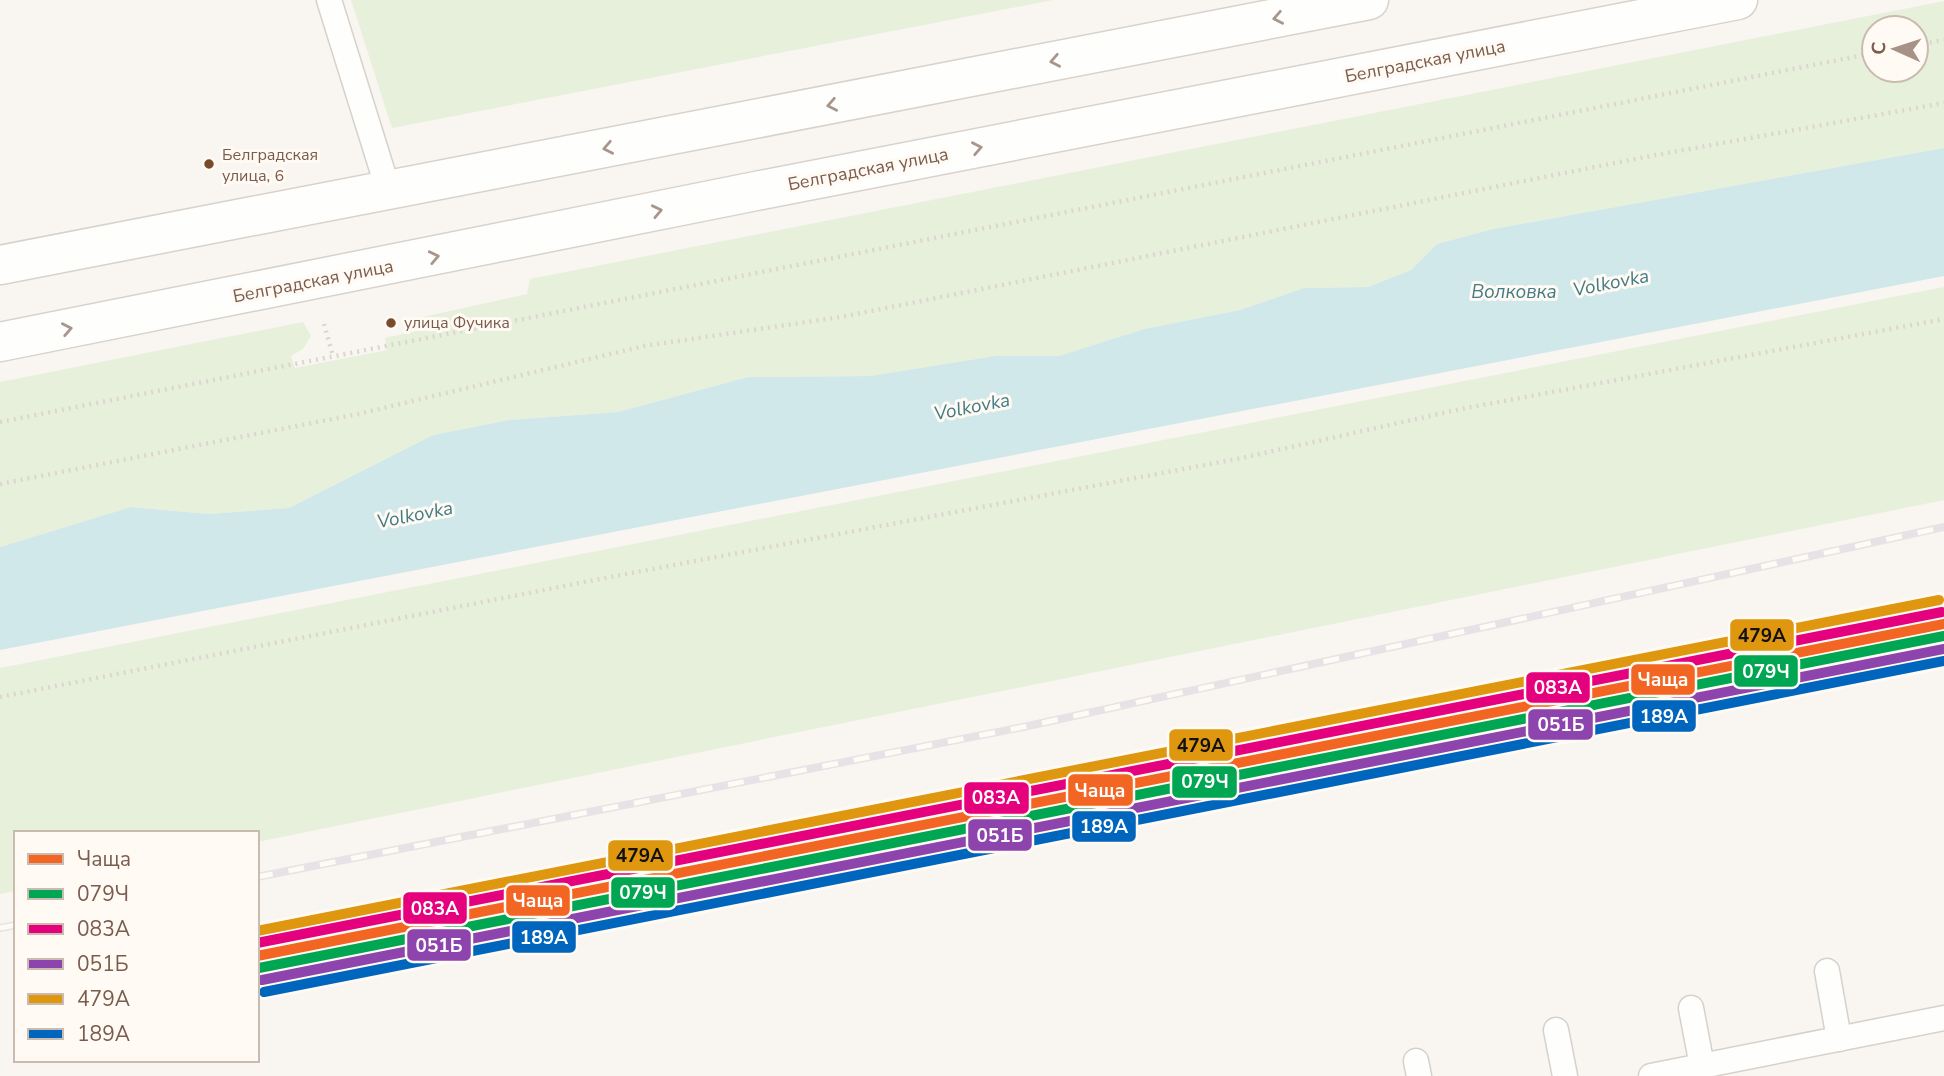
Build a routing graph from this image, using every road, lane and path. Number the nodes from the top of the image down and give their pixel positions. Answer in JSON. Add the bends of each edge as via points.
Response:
{"nodes":[{"id":1,"x":329,"y":0,"type":"edge"},
{"id":2,"x":1369,"y":0,"type":"edge"},
{"id":3,"x":1738,"y":0,"type":"edge"},
{"id":4,"x":1860,"y":56,"type":"edge"},
{"id":5,"x":1944,"y":103,"type":"edge"},
{"id":6,"x":388,"y":189,"type":"junction"},
{"id":7,"x":0,"y":264,"type":"edge"},
{"id":8,"x":1944,"y":319,"type":"edge"},
{"id":9,"x":324,"y":323,"type":"dead end"},
{"id":10,"x":0,"y":342,"type":"edge"},
{"id":11,"x":333,"y":356,"type":"junction"},
{"id":12,"x":0,"y":422,"type":"edge"},
{"id":13,"x":0,"y":484,"type":"edge"},
{"id":14,"x":0,"y":697,"type":"edge"},
{"id":15,"x":1826,"y":971,"type":"dead end"},
{"id":16,"x":1691,"y":1008,"type":"dead end"},
{"id":17,"x":1944,"y":1018,"type":"edge"},
{"id":18,"x":1556,"y":1030,"type":"dead end"},
{"id":19,"x":1839,"y":1039,"type":"junction"},
{"id":20,"x":1702,"y":1066,"type":"junction"},
{"id":21,"x":1565,"y":1076,"type":"edge"},
{"id":22,"x":1651,"y":1076,"type":"edge"}],
"edges":[{"from":1,"to":6,"type":"lane"},
{"from":2,"to":6,"type":"street","one_way":true},
{"from":10,"to":3,"type":"street","name":"Белградская улица","one_way":true},
{"from":4,"to":11,"type":"path"},
{"from":5,"to":13,"type":"path","via":[[1645,157],[841,317],[645,346],[321,421]]},
{"from":6,"to":7,"type":"street"},
{"from":8,"to":14,"type":"path","via":[[1461,409],[1242,458]]},
{"from":9,"to":11,"type":"path"},
{"from":11,"to":12,"type":"path"},
{"from":15,"to":19,"type":"lane"},
{"from":16,"to":20,"type":"lane"},
{"from":17,"to":19,"type":"lane"},
{"from":18,"to":21,"type":"lane"},
{"from":19,"to":20,"type":"lane"},
{"from":20,"to":22,"type":"lane"}]}
